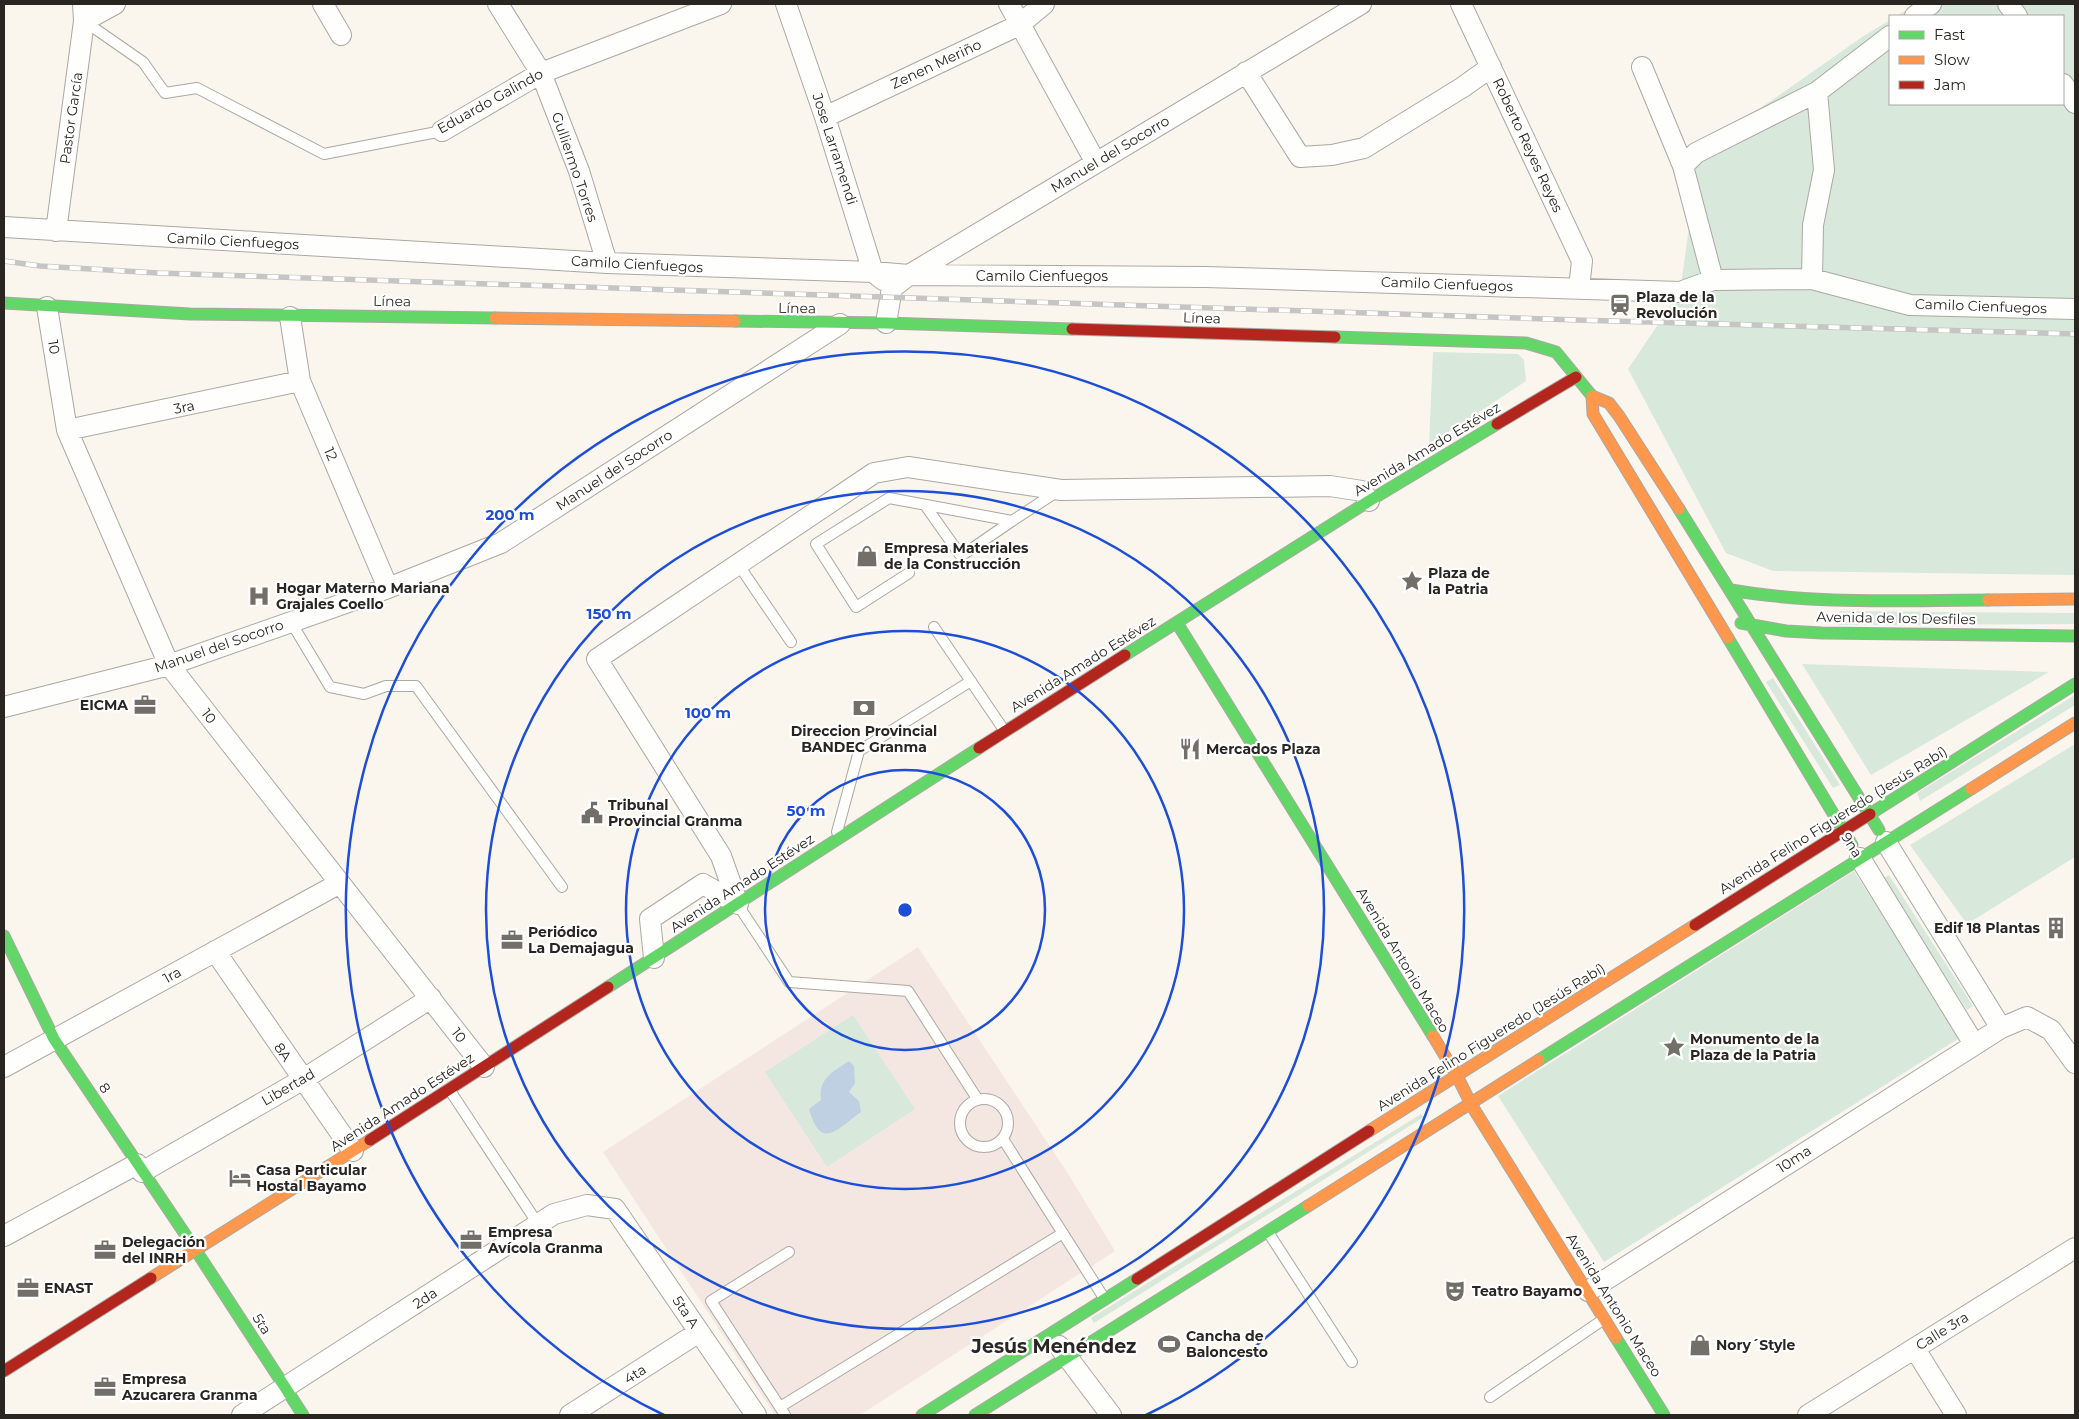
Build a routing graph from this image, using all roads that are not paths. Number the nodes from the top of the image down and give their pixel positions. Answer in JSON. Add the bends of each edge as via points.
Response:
{"nodes":[{"id":1,"x":115,"y":4,"type":"edge"},
{"id":2,"x":323,"y":4,"type":"edge"},
{"id":3,"x":498,"y":4,"type":"edge"},
{"id":4,"x":721,"y":4,"type":"edge"},
{"id":5,"x":786,"y":4,"type":"edge"},
{"id":6,"x":1009,"y":4,"type":"edge"},
{"id":7,"x":1044,"y":4,"type":"edge"},
{"id":8,"x":1361,"y":4,"type":"edge"},
{"id":9,"x":1461,"y":4,"type":"edge"},
{"id":10,"x":1931,"y":4,"type":"edge"},
{"id":11,"x":2008,"y":4,"type":"edge"},
{"id":12,"x":84,"y":12,"type":"edge"},
{"id":13,"x":1916,"y":15,"type":"edge"},
{"id":14,"x":2016,"y":15,"type":"edge"},
{"id":15,"x":1019,"y":25,"type":"junction"},
{"id":16,"x":341,"y":35,"type":"dead end"},
{"id":17,"x":1889,"y":37,"type":"edge"},
{"id":18,"x":1492,"y":67,"type":"junction"},
{"id":19,"x":1642,"y":67,"type":"dead end"},
{"id":20,"x":541,"y":72,"type":"junction"},
{"id":21,"x":1246,"y":72,"type":"junction"},
{"id":22,"x":2064,"y":86,"type":"edge"},
{"id":23,"x":1817,"y":92,"type":"junction"},
{"id":24,"x":2075,"y":102,"type":"edge"},
{"id":25,"x":825,"y":117,"type":"junction"},
{"id":26,"x":442,"y":131,"type":"joint"},
{"id":27,"x":1096,"y":163,"type":"junction"},
{"id":28,"x":1683,"y":166,"type":"junction"},
{"id":29,"x":4,"y":227,"type":"edge"},
{"id":30,"x":56,"y":231,"type":"junction"},
{"id":31,"x":607,"y":263,"type":"junction"},
{"id":32,"x":873,"y":272,"type":"junction"},
{"id":33,"x":909,"y":275,"type":"junction"},
{"id":34,"x":1812,"y":279,"type":"junction"},
{"id":35,"x":1713,"y":280,"type":"junction"},
{"id":36,"x":892,"y":288,"type":"junction"},
{"id":37,"x":1580,"y":288,"type":"junction"},
{"id":38,"x":4,"y":303,"type":"edge"},
{"id":39,"x":47,"y":307,"type":"junction"},
{"id":40,"x":2075,"y":309,"type":"edge"},
{"id":41,"x":290,"y":317,"type":"junction"},
{"id":42,"x":886,"y":323,"type":"junction"},
{"id":43,"x":840,"y":324,"type":"junction"},
{"id":44,"x":1576,"y":377,"type":"junction"},
{"id":45,"x":300,"y":382,"type":"junction"},
{"id":46,"x":1592,"y":396,"type":"junction"},
{"id":47,"x":67,"y":430,"type":"junction"},
{"id":48,"x":1061,"y":490,"type":"junction"},
{"id":49,"x":1369,"y":501,"type":"junction"},
{"id":50,"x":925,"y":505,"type":"junction"},
{"id":51,"x":1012,"y":521,"type":"junction"},
{"id":52,"x":738,"y":564,"type":"junction"},
{"id":53,"x":909,"y":573,"type":"dead end"},
{"id":54,"x":388,"y":588,"type":"junction"},
{"id":55,"x":1730,"y":590,"type":"junction"},
{"id":56,"x":2075,"y":599,"type":"edge"},
{"id":57,"x":1717,"y":620,"type":"junction"},
{"id":58,"x":291,"y":622,"type":"junction"},
{"id":59,"x":1177,"y":623,"type":"junction"},
{"id":60,"x":1752,"y":624,"type":"junction"},
{"id":61,"x":934,"y":627,"type":"dead end"},
{"id":62,"x":2075,"y":636,"type":"edge"},
{"id":63,"x":791,"y":642,"type":"dead end"},
{"id":64,"x":169,"y":665,"type":"junction"},
{"id":65,"x":971,"y":681,"type":"junction"},
{"id":66,"x":2075,"y":684,"type":"edge"},
{"id":67,"x":4,"y":707,"type":"edge"},
{"id":68,"x":2075,"y":723,"type":"edge"},
{"id":69,"x":1005,"y":731,"type":"junction"},
{"id":70,"x":1869,"y":814,"type":"junction"},
{"id":71,"x":1843,"y":831,"type":"junction"},
{"id":72,"x":834,"y":842,"type":"junction"},
{"id":73,"x":1886,"y":842,"type":"junction"},
{"id":74,"x":1860,"y":858,"type":"junction"},
{"id":75,"x":340,"y":883,"type":"junction"},
{"id":76,"x":562,"y":887,"type":"dead end"},
{"id":77,"x":738,"y":904,"type":"junction"},
{"id":78,"x":4,"y":936,"type":"edge"},
{"id":79,"x":215,"y":951,"type":"junction"},
{"id":80,"x":654,"y":958,"type":"junction"},
{"id":81,"x":431,"y":998,"type":"junction"},
{"id":82,"x":2001,"y":1028,"type":"junction"},
{"id":83,"x":54,"y":1040,"type":"junction"},
{"id":84,"x":1974,"y":1044,"type":"junction"},
{"id":85,"x":2075,"y":1063,"type":"edge"},
{"id":86,"x":484,"y":1066,"type":"junction"},
{"id":87,"x":4,"y":1067,"type":"edge"},
{"id":88,"x":1456,"y":1076,"type":"junction"},
{"id":89,"x":302,"y":1080,"type":"junction"},
{"id":90,"x":449,"y":1089,"type":"junction"},
{"id":91,"x":978,"y":1100,"type":"junction"},
{"id":92,"x":1471,"y":1104,"type":"junction"},
{"id":93,"x":1003,"y":1139,"type":"junction"},
{"id":94,"x":353,"y":1152,"type":"junction"},
{"id":95,"x":139,"y":1168,"type":"junction"},
{"id":96,"x":615,"y":1209,"type":"joint"},
{"id":97,"x":538,"y":1224,"type":"junction"},
{"id":98,"x":1268,"y":1231,"type":"junction"},
{"id":99,"x":1063,"y":1233,"type":"junction"},
{"id":100,"x":4,"y":1236,"type":"edge"},
{"id":101,"x":2075,"y":1248,"type":"edge"},
{"id":102,"x":195,"y":1249,"type":"junction"},
{"id":103,"x":789,"y":1252,"type":"dead end"},
{"id":104,"x":1588,"y":1291,"type":"junction"},
{"id":105,"x":1105,"y":1300,"type":"junction"},
{"id":106,"x":1605,"y":1318,"type":"junction"},
{"id":107,"x":699,"y":1332,"type":"junction"},
{"id":108,"x":1050,"y":1334,"type":"junction"},
{"id":109,"x":1914,"y":1349,"type":"junction"},
{"id":110,"x":1067,"y":1358,"type":"junction"},
{"id":111,"x":1352,"y":1362,"type":"dead end"},
{"id":112,"x":4,"y":1371,"type":"edge"},
{"id":113,"x":285,"y":1388,"type":"junction"},
{"id":114,"x":1490,"y":1397,"type":"dead end"},
{"id":115,"x":783,"y":1411,"type":"edge"},
{"id":116,"x":242,"y":1415,"type":"edge"},
{"id":117,"x":303,"y":1415,"type":"edge"},
{"id":118,"x":570,"y":1415,"type":"edge"},
{"id":119,"x":756,"y":1415,"type":"edge"},
{"id":120,"x":922,"y":1415,"type":"edge"},
{"id":121,"x":975,"y":1415,"type":"edge"},
{"id":122,"x":1111,"y":1415,"type":"edge"},
{"id":123,"x":1664,"y":1415,"type":"edge"},
{"id":124,"x":1808,"y":1415,"type":"edge"},
{"id":125,"x":1956,"y":1415,"type":"edge"}],
"edges":[{"from":1,"to":12,"type":"street"},
{"from":2,"to":16,"type":"street"},
{"from":3,"to":20,"type":"street","name":"Gulliermo Torres"},
{"from":4,"to":20,"type":"street","name":"Eduardo Galindo"},
{"from":5,"to":25,"type":"street","name":"Jose Larramendi"},
{"from":6,"to":15,"type":"street"},
{"from":7,"to":15,"type":"street","name":"Zenen Meriño"},
{"from":8,"to":21,"type":"street","name":"Manuel del Socorro"},
{"from":9,"to":18,"type":"street","name":"Roberto Reyes Reyes"},
{"from":10,"to":13,"type":"street"},
{"from":11,"to":14,"type":"street"},
{"from":12,"to":26,"type":"lane","name":"Eduardo Galindo","via":[[143,62],[165,93],[197,88],[324,154]]},
{"from":12,"to":30,"type":"street","name":"Pastor García"},
{"from":15,"to":25,"type":"street","name":"Zenen Meriño"},
{"from":15,"to":27,"type":"street"},
{"from":17,"to":23,"type":"street"},
{"from":18,"to":21,"type":"street","via":[[1364,148],[1332,156],[1300,157]]},
{"from":18,"to":37,"type":"street","name":"Roberto Reyes Reyes","via":[[1582,261]]},
{"from":19,"to":28,"type":"street"},
{"from":20,"to":26,"type":"street","name":"Eduardo Galindo"},
{"from":20,"to":31,"type":"street","name":"Gulliermo Torres","via":[[579,171]]},
{"from":21,"to":27,"type":"street","name":"Manuel del Socorro"},
{"from":22,"to":24,"type":"street"},
{"from":23,"to":28,"type":"street","via":[[1696,153]]},
{"from":23,"to":34,"type":"street","via":[[1824,170],[1813,225]]},
{"from":25,"to":32,"type":"street","name":"Jose Larramendi"},
{"from":27,"to":33,"type":"street","name":"Manuel del Socorro"},
{"from":28,"to":35,"type":"street"},
{"from":29,"to":30,"type":"street","name":"Camilo Cienfuegos"},
{"from":30,"to":31,"type":"street","name":"Camilo Cienfuegos"},
{"from":31,"to":32,"type":"street","name":"Camilo Cienfuegos"},
{"from":32,"to":33,"type":"street","name":"Camilo Cienfuegos"},
{"from":32,"to":36,"type":"street"},
{"from":33,"to":36,"type":"street","name":"Manuel del Socorro"},
{"from":33,"to":37,"type":"street","name":"Camilo Cienfuegos","via":[[1206,277]]},
{"from":34,"to":35,"type":"street","name":"Camilo Cienfuegos"},
{"from":34,"to":40,"type":"street","name":"Camilo Cienfuegos","via":[[1910,305]]},
{"from":35,"to":37,"type":"street","name":"Camilo Cienfuegos","via":[[1680,292]]},
{"from":36,"to":42,"type":"street"},
{"from":38,"to":39,"type":"main road","name":"Línea"},
{"from":39,"to":41,"type":"main road","name":"Línea"},
{"from":39,"to":47,"type":"street","name":"10"},
{"from":41,"to":43,"type":"main road","name":"Línea"},
{"from":41,"to":45,"type":"street","name":"12"},
{"from":42,"to":43,"type":"main road","name":"Línea"},
{"from":42,"to":44,"type":"main road","name":"Línea","via":[[1526,344],[1556,352]]},
{"from":43,"to":54,"type":"street","name":"Manuel del Socorro","via":[[501,544]]},
{"from":44,"to":46,"type":"main road","name":"Línea"},
{"from":44,"to":49,"type":"main road","name":"Avenida Amado Estévez"},
{"from":45,"to":47,"type":"street","name":"3ra"},
{"from":45,"to":54,"type":"street","name":"12"},
{"from":46,"to":55,"type":"main road","via":[[1609,403],[1619,416]]},
{"from":46,"to":57,"type":"main road","name":"9na","via":[[1593,414]]},
{"from":47,"to":64,"type":"street","name":"10"},
{"from":48,"to":49,"type":"street","via":[[1330,486],[1362,491]]},
{"from":48,"to":51,"type":"lane"},
{"from":48,"to":52,"type":"street","via":[[908,468],[874,473]]},
{"from":49,"to":59,"type":"main road","name":"Avenida Amado Estévez"},
{"from":50,"to":51,"type":"lane"},
{"from":50,"to":51,"type":"lane","via":[[961,556]]},
{"from":50,"to":53,"type":"lane","via":[[889,498],[816,544],[856,607]]},
{"from":52,"to":63,"type":"lane"},
{"from":52,"to":77,"type":"street","via":[[597,660],[721,856]]},
{"from":54,"to":58,"type":"street","name":"Manuel del Socorro"},
{"from":55,"to":56,"type":"main road","name":"Avenida de los Desfiles","via":[[1771,597],[1824,600]]},
{"from":55,"to":60,"type":"main road"},
{"from":57,"to":60,"type":"main road","name":"Avenida de los Desfiles"},
{"from":57,"to":71,"type":"main road","name":"9na"},
{"from":58,"to":64,"type":"street","name":"Manuel del Socorro"},
{"from":58,"to":76,"type":"lane","via":[[330,687],[364,694],[386,686],[416,686]]},
{"from":59,"to":69,"type":"main road","name":"Avenida Amado Estévez"},
{"from":59,"to":88,"type":"main road","name":"Avenida Antonio Maceo"},
{"from":60,"to":62,"type":"main road","name":"Avenida de los Desfiles","via":[[1786,631],[1822,633]]},
{"from":60,"to":70,"type":"main road"},
{"from":61,"to":65,"type":"lane"},
{"from":64,"to":67,"type":"street","name":"Manuel del Socorro"},
{"from":64,"to":75,"type":"street","name":"10"},
{"from":65,"to":69,"type":"lane"},
{"from":65,"to":72,"type":"lane","via":[[859,751]]},
{"from":66,"to":70,"type":"main road","name":"Avenida Felino Figueredo (Jesús Rabí)"},
{"from":68,"to":73,"type":"main road"},
{"from":69,"to":72,"type":"main road","name":"Avenida Amado Estévez"},
{"from":70,"to":71,"type":"main road","name":"Avenida Felino Figueredo (Jesús Rabí)"},
{"from":70,"to":73,"type":"main road"},
{"from":71,"to":74,"type":"main road","name":"9na"},
{"from":71,"to":88,"type":"main road","name":"Avenida Felino Figueredo (Jesús Rabí)"},
{"from":72,"to":77,"type":"main road","name":"Avenida Amado Estévez"},
{"from":73,"to":74,"type":"main road"},
{"from":73,"to":82,"type":"street"},
{"from":74,"to":84,"type":"street","name":"9na"},
{"from":74,"to":92,"type":"main road"},
{"from":75,"to":79,"type":"street","name":"1ra"},
{"from":75,"to":81,"type":"street","name":"10"},
{"from":77,"to":80,"type":"main road","name":"Avenida Amado Estévez"},
{"from":77,"to":80,"type":"street","via":[[702,884],[650,919]]},
{"from":77,"to":91,"type":"lane","via":[[789,982],[908,991]]},
{"from":78,"to":83,"type":"main road","name":"8"},
{"from":79,"to":83,"type":"street","name":"1ra"},
{"from":79,"to":89,"type":"street","name":"8A"},
{"from":80,"to":86,"type":"main road","name":"Avenida Amado Estévez"},
{"from":81,"to":86,"type":"street","name":"10"},
{"from":81,"to":89,"type":"street","name":"Libertad"},
{"from":82,"to":84,"type":"street","name":"10ma"},
{"from":82,"to":85,"type":"street","via":[[2027,1017],[2051,1030]]},
{"from":83,"to":87,"type":"street","name":"1ra"},
{"from":83,"to":95,"type":"main road","name":"8"},
{"from":84,"to":104,"type":"street","name":"10ma"},
{"from":86,"to":90,"type":"main road","name":"Avenida Amado Estévez"},
{"from":88,"to":92,"type":"main road","name":"Avenida Antonio Maceo"},
{"from":88,"to":105,"type":"main road","name":"Avenida Felino Figueredo (Jesús Rabí)"},
{"from":89,"to":94,"type":"street","name":"8A"},
{"from":89,"to":95,"type":"street","name":"Libertad"},
{"from":90,"to":94,"type":"main road","name":"Avenida Amado Estévez"},
{"from":90,"to":97,"type":"lane"},
{"from":91,"to":93,"type":"lane","via":[[993,1101],[1005,1110],[1009,1125]]},
{"from":91,"to":93,"type":"lane","via":[[970,1103],[961,1116],[960,1124],[966,1139],[980,1147],[989,1147]]},
{"from":92,"to":98,"type":"main road"},
{"from":92,"to":104,"type":"main road","name":"Avenida Antonio Maceo"},
{"from":93,"to":99,"type":"lane"},
{"from":94,"to":102,"type":"main road","name":"Avenida Amado Estévez"},
{"from":95,"to":100,"type":"street","name":"Libertad"},
{"from":95,"to":102,"type":"main road","name":"8"},
{"from":96,"to":97,"type":"street","name":"2da","via":[[587,1205],[554,1214]]},
{"from":96,"to":107,"type":"street","name":"5ta A"},
{"from":97,"to":113,"type":"street","name":"2da"},
{"from":98,"to":110,"type":"main road"},
{"from":98,"to":111,"type":"lane"},
{"from":99,"to":105,"type":"lane"},
{"from":99,"to":115,"type":"lane"},
{"from":101,"to":109,"type":"street","name":"Calle 3ra"},
{"from":102,"to":112,"type":"main road","name":"Avenida Amado Estévez"},
{"from":102,"to":113,"type":"main road","name":"5ta"},
{"from":103,"to":115,"type":"lane","via":[[711,1302]]},
{"from":104,"to":106,"type":"main road","name":"Avenida Antonio Maceo"},
{"from":105,"to":108,"type":"main road","name":"Avenida Felino Figueredo (Jesús Rabí)"},
{"from":106,"to":114,"type":"lane"},
{"from":106,"to":123,"type":"main road","name":"Avenida Antonio Maceo"},
{"from":107,"to":118,"type":"street","name":"4ta"},
{"from":107,"to":119,"type":"street","name":"5ta A"},
{"from":108,"to":110,"type":"street"},
{"from":108,"to":120,"type":"main road","name":"Avenida Felino Figueredo (Jesús Rabí)"},
{"from":109,"to":124,"type":"street","name":"Calle 3ra"},
{"from":109,"to":125,"type":"street"},
{"from":110,"to":121,"type":"main road"},
{"from":110,"to":122,"type":"street"},
{"from":113,"to":116,"type":"street","name":"2da"},
{"from":113,"to":117,"type":"main road","name":"5ta"}]}
